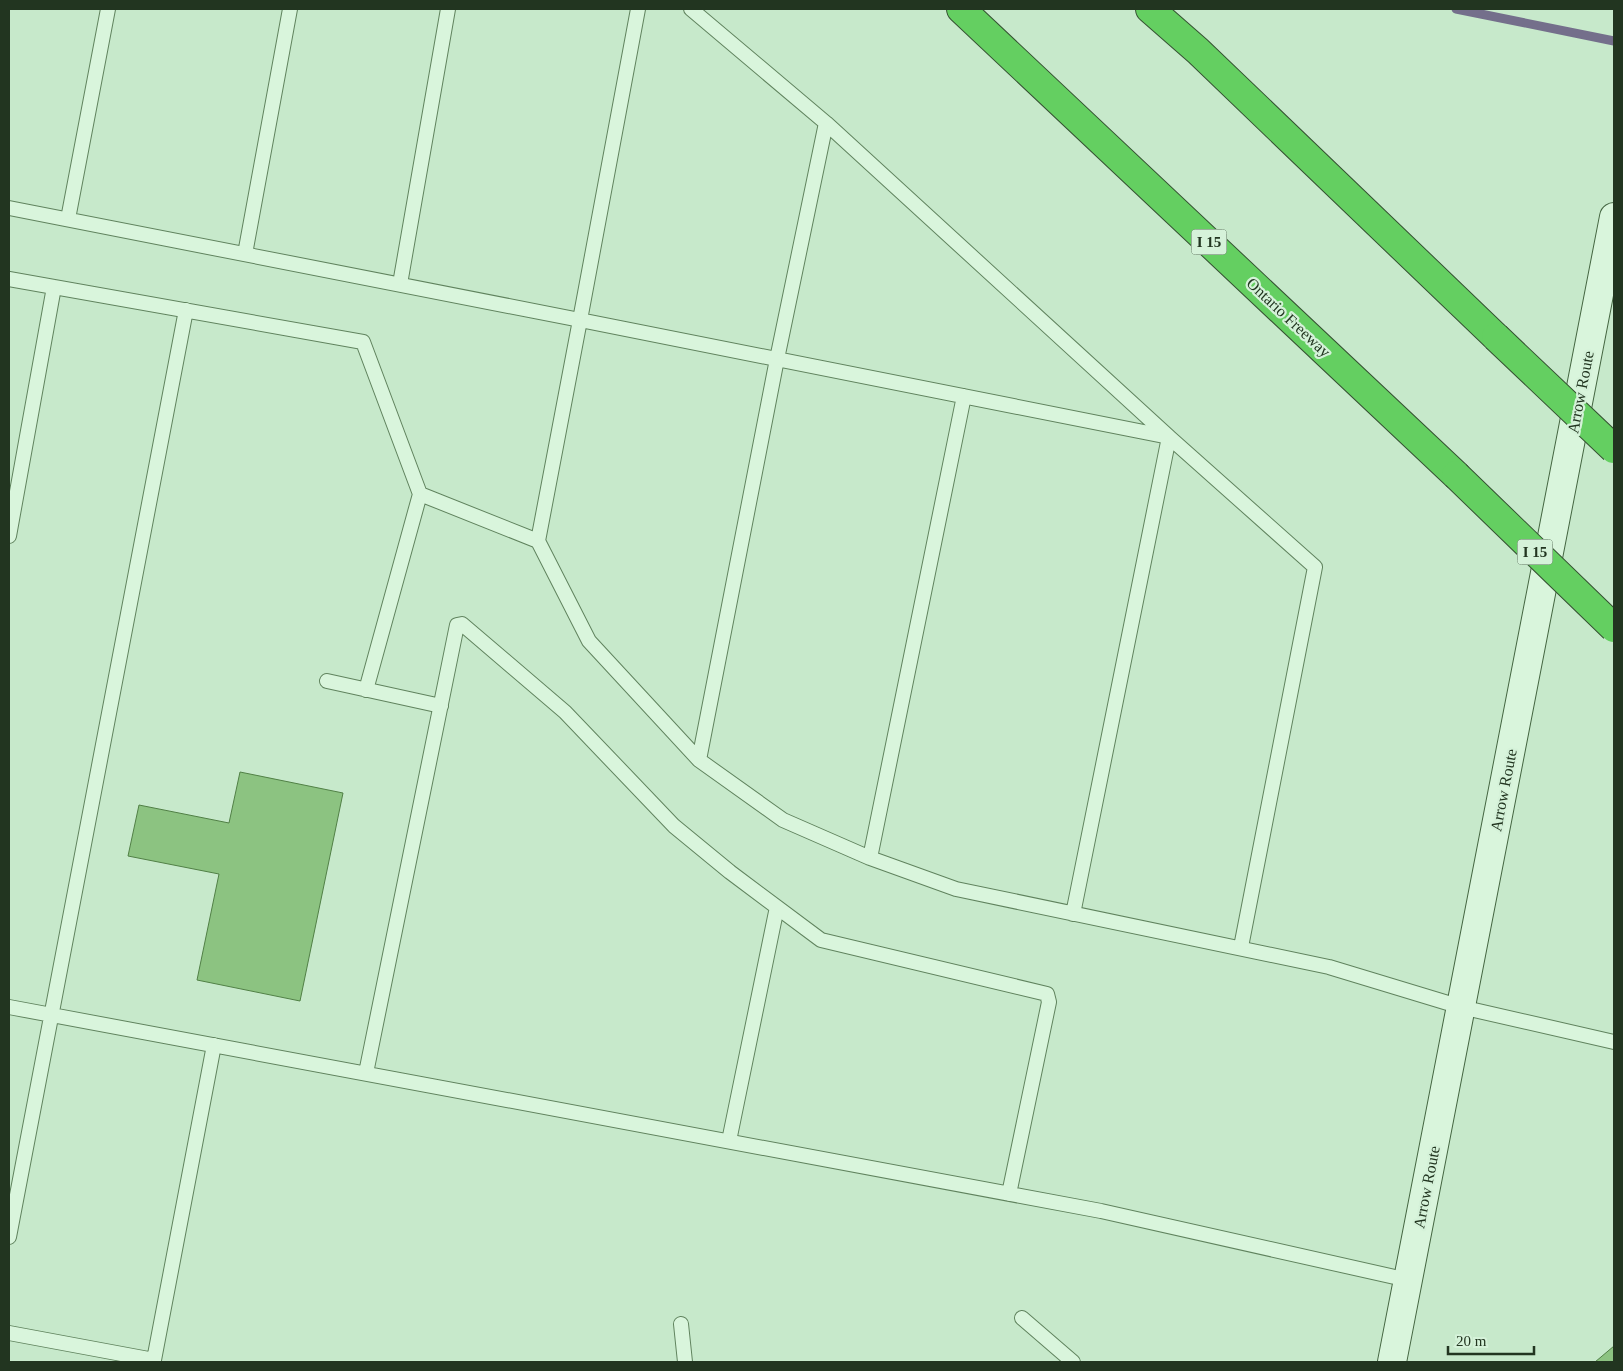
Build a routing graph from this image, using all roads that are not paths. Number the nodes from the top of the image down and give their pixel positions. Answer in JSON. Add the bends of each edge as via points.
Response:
{"nodes":[{"id":1,"x":108,"y":9,"type":"edge"},
{"id":2,"x":290,"y":9,"type":"edge"},
{"id":3,"x":448,"y":9,"type":"edge"},
{"id":4,"x":638,"y":9,"type":"edge"},
{"id":5,"x":691,"y":9,"type":"edge"},
{"id":6,"x":961,"y":9,"type":"edge"},
{"id":7,"x":1150,"y":9,"type":"edge"},
{"id":8,"x":826,"y":122,"type":"junction"},
{"id":9,"x":9,"y":208,"type":"edge"},
{"id":10,"x":1614,"y":217,"type":"edge"},
{"id":11,"x":68,"y":219,"type":"junction"},
{"id":12,"x":246,"y":254,"type":"junction"},
{"id":13,"x":9,"y":279,"type":"edge"},
{"id":14,"x":400,"y":284,"type":"junction"},
{"id":15,"x":54,"y":287,"type":"junction"},
{"id":16,"x":186,"y":310,"type":"junction"},
{"id":17,"x":580,"y":320,"type":"junction"},
{"id":18,"x":777,"y":359,"type":"junction"},
{"id":19,"x":964,"y":396,"type":"junction"},
{"id":20,"x":1169,"y":437,"type":"junction"},
{"id":21,"x":1614,"y":449,"type":"edge"},
{"id":22,"x":420,"y":494,"type":"junction"},
{"id":23,"x":9,"y":536,"type":"edge"},
{"id":24,"x":538,"y":542,"type":"junction"},
{"id":25,"x":1614,"y":628,"type":"edge"},
{"id":26,"x":327,"y":681,"type":"dead end"},
{"id":27,"x":366,"y":690,"type":"junction"},
{"id":28,"x":441,"y":706,"type":"junction"},
{"id":29,"x":699,"y":760,"type":"junction"},
{"id":30,"x":870,"y":858,"type":"junction"},
{"id":31,"x":777,"y":907,"type":"junction"},
{"id":32,"x":1073,"y":914,"type":"junction"},
{"id":33,"x":1241,"y":948,"type":"junction"},
{"id":34,"x":9,"y":1007,"type":"edge"},
{"id":35,"x":1461,"y":1007,"type":"junction"},
{"id":36,"x":51,"y":1015,"type":"junction"},
{"id":37,"x":1614,"y":1042,"type":"edge"},
{"id":38,"x":214,"y":1045,"type":"junction"},
{"id":39,"x":366,"y":1073,"type":"junction"},
{"id":40,"x":729,"y":1141,"type":"junction"},
{"id":41,"x":1009,"y":1194,"type":"junction"},
{"id":42,"x":9,"y":1237,"type":"edge"},
{"id":43,"x":1408,"y":1280,"type":"junction"},
{"id":44,"x":1022,"y":1318,"type":"dead end"},
{"id":45,"x":681,"y":1324,"type":"dead end"},
{"id":46,"x":9,"y":1333,"type":"edge"},
{"id":47,"x":684,"y":1362,"type":"edge"},
{"id":48,"x":1073,"y":1362,"type":"edge"},
{"id":49,"x":1392,"y":1362,"type":"edge"}],
"edges":[{"from":1,"to":11,"type":"lane"},
{"from":2,"to":12,"type":"lane"},
{"from":3,"to":14,"type":"lane"},
{"from":4,"to":17,"type":"lane"},
{"from":5,"to":8,"type":"lane"},
{"from":6,"to":25,"type":"highway","name":"Ontario Freeway","number":"I 15","bridge":true},
{"from":7,"to":21,"type":"highway","bridge":true,"via":[[1198,51]]},
{"from":8,"to":18,"type":"lane"},
{"from":8,"to":20,"type":"lane"},
{"from":9,"to":11,"type":"lane"},
{"from":10,"to":35,"type":"main road","name":"Arrow Route"},
{"from":11,"to":12,"type":"lane"},
{"from":12,"to":14,"type":"lane"},
{"from":13,"to":15,"type":"lane"},
{"from":14,"to":17,"type":"lane"},
{"from":15,"to":16,"type":"lane"},
{"from":15,"to":23,"type":"lane"},
{"from":16,"to":22,"type":"lane","via":[[363,342]]},
{"from":16,"to":36,"type":"lane"},
{"from":17,"to":18,"type":"lane"},
{"from":17,"to":24,"type":"lane"},
{"from":18,"to":19,"type":"lane"},
{"from":18,"to":29,"type":"lane"},
{"from":19,"to":20,"type":"lane"},
{"from":19,"to":30,"type":"lane"},
{"from":20,"to":32,"type":"lane"},
{"from":20,"to":33,"type":"lane","via":[[1314,567]]},
{"from":22,"to":24,"type":"lane"},
{"from":22,"to":27,"type":"lane"},
{"from":24,"to":29,"type":"lane","via":[[589,641]]},
{"from":26,"to":27,"type":"lane"},
{"from":27,"to":28,"type":"lane"},
{"from":28,"to":31,"type":"lane","via":[[457,625],[462,624],[564,712],[674,826]]},
{"from":28,"to":39,"type":"lane"},
{"from":29,"to":30,"type":"lane","via":[[783,820]]},
{"from":30,"to":32,"type":"lane","via":[[956,889]]},
{"from":31,"to":40,"type":"lane"},
{"from":31,"to":41,"type":"lane","via":[[821,940],[830,943],[1047,994],[1049,1002]]},
{"from":32,"to":33,"type":"lane"},
{"from":33,"to":35,"type":"lane","via":[[1336,969]]},
{"from":34,"to":36,"type":"lane"},
{"from":35,"to":37,"type":"lane"},
{"from":35,"to":43,"type":"main road","name":"Arrow Route"},
{"from":36,"to":38,"type":"lane"},
{"from":36,"to":42,"type":"lane"},
{"from":38,"to":39,"type":"lane"},
{"from":38,"to":46,"type":"lane","via":[[154,1360]]},
{"from":39,"to":40,"type":"lane"},
{"from":40,"to":41,"type":"lane"},
{"from":41,"to":43,"type":"lane","via":[[1101,1211]]},
{"from":43,"to":49,"type":"main road","name":"Arrow Route"},
{"from":44,"to":48,"type":"lane"},
{"from":45,"to":47,"type":"lane"}]}
